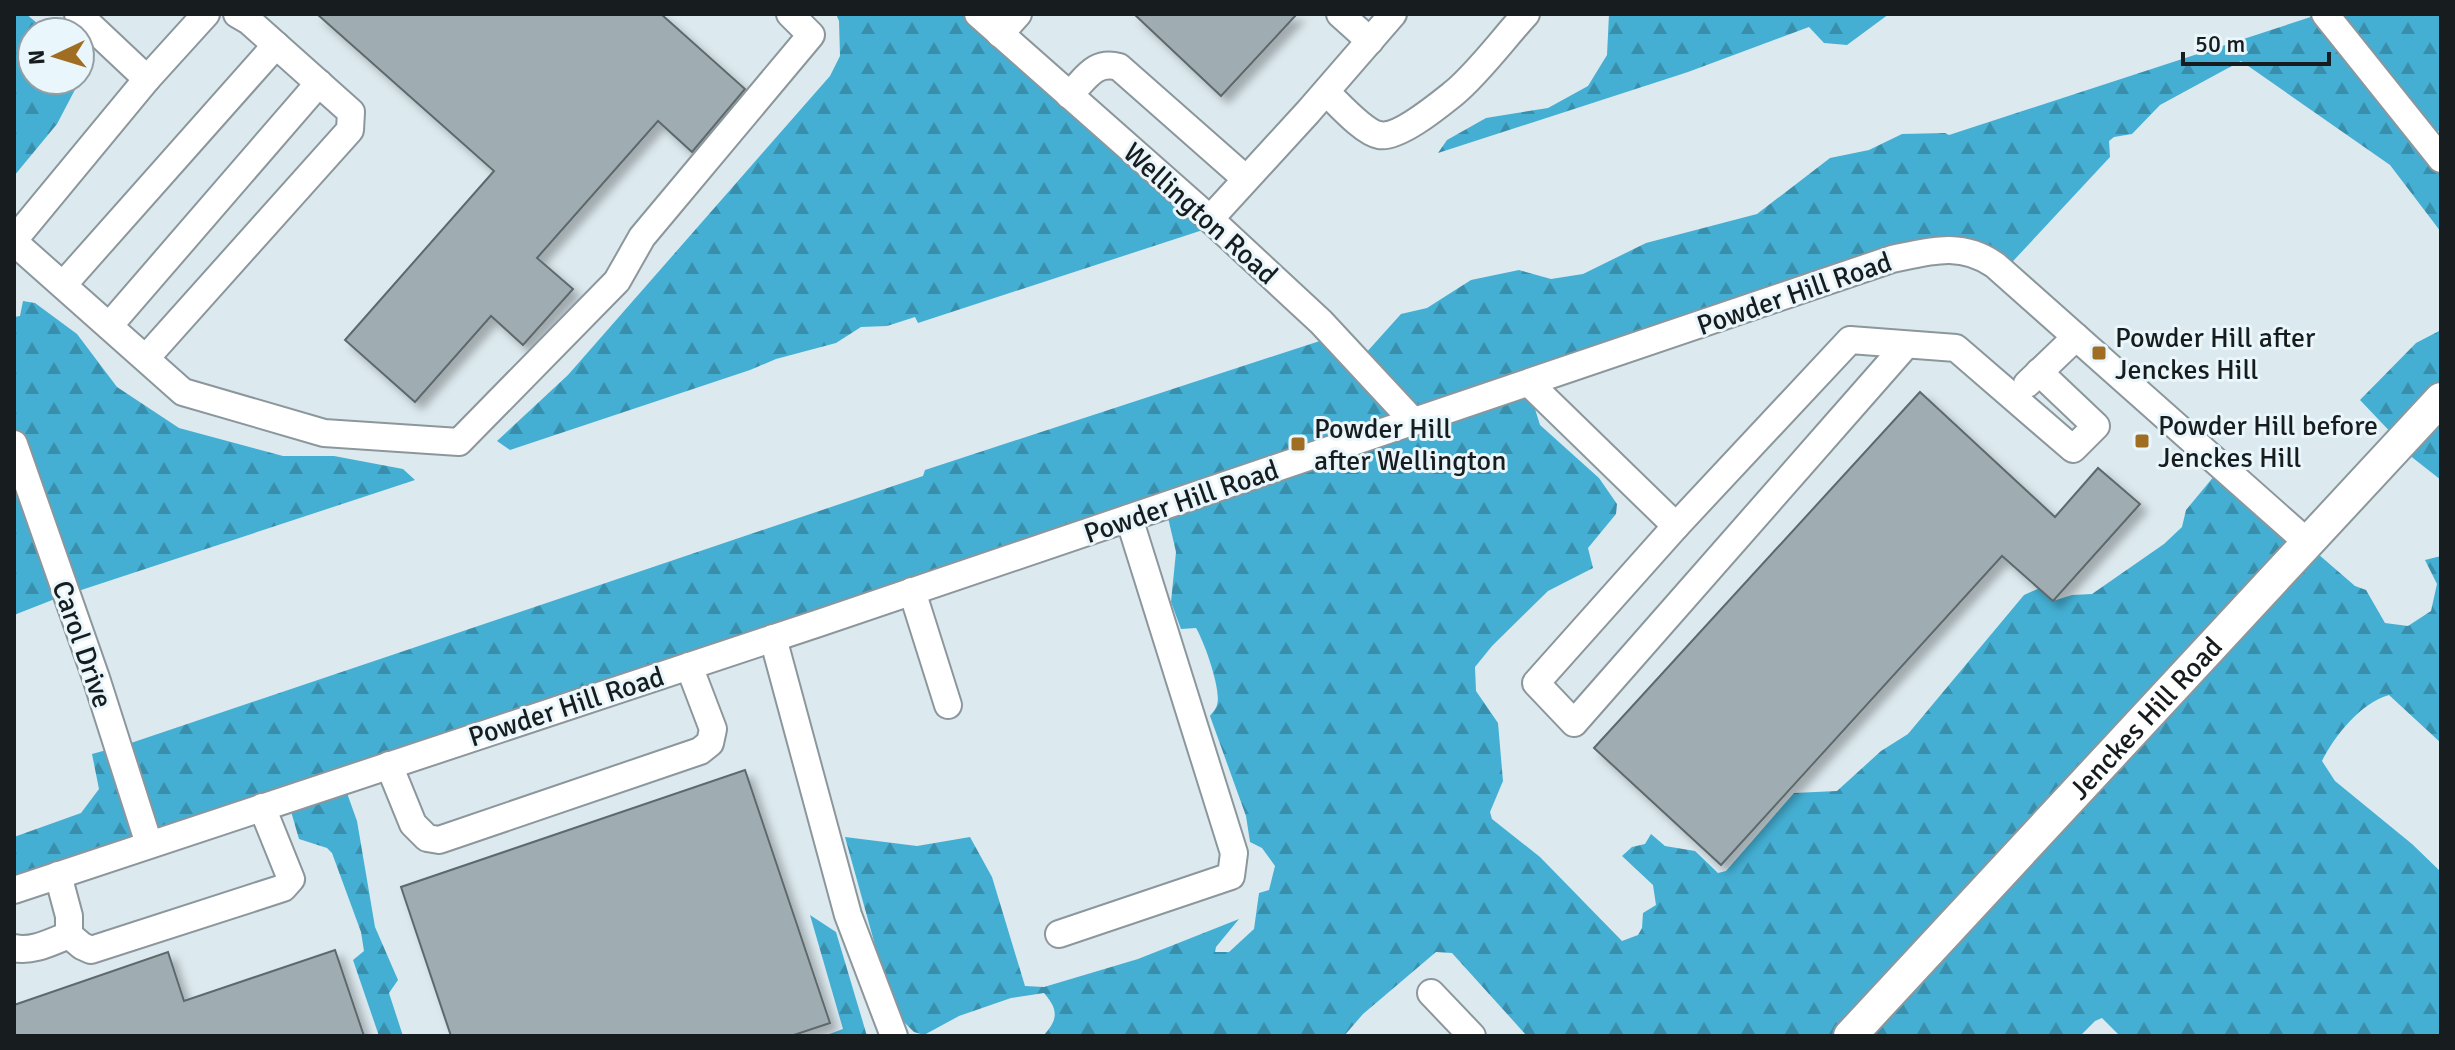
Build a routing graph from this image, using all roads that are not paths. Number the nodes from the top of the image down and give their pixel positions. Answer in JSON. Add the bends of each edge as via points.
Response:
{"nodes":[{"id":1,"x":78,"y":14,"type":"edge"},
{"id":2,"x":206,"y":14,"type":"edge"},
{"id":3,"x":237,"y":14,"type":"edge"},
{"id":4,"x":790,"y":14,"type":"edge"},
{"id":5,"x":978,"y":14,"type":"edge"},
{"id":6,"x":1018,"y":14,"type":"edge"},
{"id":7,"x":1340,"y":14,"type":"edge"},
{"id":8,"x":1393,"y":14,"type":"edge"},
{"id":9,"x":1526,"y":14,"type":"edge"},
{"id":10,"x":2325,"y":14,"type":"edge"},
{"id":11,"x":1000,"y":34,"type":"junction"},
{"id":12,"x":1370,"y":41,"type":"junction"},
{"id":13,"x":276,"y":45,"type":"junction"},
{"id":14,"x":147,"y":79,"type":"junction"},
{"id":15,"x":319,"y":83,"type":"junction"},
{"id":16,"x":1326,"y":92,"type":"junction"},
{"id":17,"x":1069,"y":95,"type":"junction"},
{"id":18,"x":2441,"y":159,"type":"edge"},
{"id":19,"x":1246,"y":179,"type":"junction"},
{"id":20,"x":1210,"y":219,"type":"junction"},
{"id":21,"x":14,"y":241,"type":"edge"},
{"id":22,"x":63,"y":285,"type":"junction"},
{"id":23,"x":109,"y":326,"type":"junction"},
{"id":24,"x":2076,"y":337,"type":"junction"},
{"id":25,"x":1906,"y":345,"type":"junction"},
{"id":26,"x":146,"y":358,"type":"junction"},
{"id":27,"x":2039,"y":372,"type":"junction"},
{"id":28,"x":1529,"y":383,"type":"junction"},
{"id":29,"x":2013,"y":397,"type":"junction"},
{"id":30,"x":2441,"y":399,"type":"edge"},
{"id":31,"x":1414,"y":422,"type":"junction"},
{"id":32,"x":14,"y":444,"type":"edge"},
{"id":33,"x":1129,"y":518,"type":"junction"},
{"id":34,"x":1676,"y":526,"type":"junction"},
{"id":35,"x":2308,"y":543,"type":"junction"},
{"id":36,"x":912,"y":591,"type":"junction"},
{"id":37,"x":773,"y":638,"type":"junction"},
{"id":38,"x":689,"y":666,"type":"junction"},
{"id":39,"x":948,"y":705,"type":"dead end"},
{"id":40,"x":389,"y":765,"type":"junction"},
{"id":41,"x":262,"y":807,"type":"junction"},
{"id":42,"x":149,"y":844,"type":"junction"},
{"id":43,"x":58,"y":875,"type":"junction"},
{"id":44,"x":14,"y":890,"type":"edge"},
{"id":45,"x":1059,"y":934,"type":"dead end"},
{"id":46,"x":69,"y":935,"type":"junction"},
{"id":47,"x":14,"y":948,"type":"edge"},
{"id":48,"x":1431,"y":993,"type":"dead end"},
{"id":49,"x":894,"y":1036,"type":"edge"},
{"id":50,"x":1472,"y":1036,"type":"edge"},
{"id":51,"x":1850,"y":1036,"type":"edge"}],
"edges":[{"from":1,"to":14,"type":"street"},
{"from":2,"to":14,"type":"street"},
{"from":3,"to":13,"type":"street"},
{"from":4,"to":26,"type":"street","via":[[811,35],[642,237],[617,281],[459,442],[324,433],[183,392]]},
{"from":5,"to":11,"type":"street","name":"Wellington Road"},
{"from":6,"to":11,"type":"street"},
{"from":7,"to":12,"type":"street"},
{"from":8,"to":12,"type":"street"},
{"from":9,"to":16,"type":"street","via":[[1455,92],[1391,134],[1369,131]]},
{"from":10,"to":18,"type":"street"},
{"from":11,"to":17,"type":"street","name":"Wellington Road"},
{"from":12,"to":16,"type":"street"},
{"from":13,"to":15,"type":"street"},
{"from":13,"to":22,"type":"street"},
{"from":14,"to":21,"type":"street"},
{"from":15,"to":23,"type":"street"},
{"from":15,"to":26,"type":"street","via":[[351,112],[350,130]]},
{"from":16,"to":19,"type":"street"},
{"from":17,"to":19,"type":"street","via":[[1099,66],[1119,67]]},
{"from":17,"to":20,"type":"street","name":"Wellington Road"},
{"from":19,"to":20,"type":"street"},
{"from":20,"to":31,"type":"street","name":"Wellington Road","via":[[1321,322]]},
{"from":21,"to":22,"type":"street"},
{"from":22,"to":23,"type":"street"},
{"from":23,"to":26,"type":"street"},
{"from":24,"to":27,"type":"street"},
{"from":24,"to":28,"type":"street","name":"Powder Hill Road","via":[[1980,255],[1941,250],[1892,259]]},
{"from":24,"to":35,"type":"street","name":"Powder Hill Road"},
{"from":25,"to":29,"type":"street","via":[[1956,348]]},
{"from":25,"to":34,"type":"street","via":[[1850,340]]},
{"from":25,"to":34,"type":"street","via":[[1574,723],[1536,683]]},
{"from":27,"to":29,"type":"street"},
{"from":27,"to":29,"type":"street","via":[[2096,426],[2073,449]]},
{"from":28,"to":31,"type":"street","name":"Powder Hill Road"},
{"from":28,"to":34,"type":"street"},
{"from":30,"to":35,"type":"main road","name":"Jenckes Hill Road"},
{"from":31,"to":33,"type":"street","name":"Powder Hill Road"},
{"from":32,"to":42,"type":"street","name":"Carol Drive"},
{"from":33,"to":36,"type":"street","name":"Powder Hill Road"},
{"from":33,"to":45,"type":"street","via":[[1234,853],[1231,876]]},
{"from":35,"to":51,"type":"main road","name":"Jenckes Hill Road"},
{"from":36,"to":37,"type":"street","name":"Powder Hill Road"},
{"from":36,"to":39,"type":"street"},
{"from":37,"to":38,"type":"street","name":"Powder Hill Road"},
{"from":37,"to":49,"type":"street","via":[[848,915]]},
{"from":38,"to":40,"type":"street","name":"Powder Hill Road"},
{"from":38,"to":40,"type":"street","via":[[713,729],[710,743],[700,751],[439,840],[427,838],[413,824]]},
{"from":40,"to":41,"type":"street","name":"Powder Hill Road"},
{"from":41,"to":42,"type":"street","name":"Powder Hill Road"},
{"from":41,"to":46,"type":"street","via":[[289,884],[91,950]]},
{"from":42,"to":43,"type":"street","name":"Powder Hill Road"},
{"from":43,"to":44,"type":"street","name":"Powder Hill Road"},
{"from":43,"to":46,"type":"street"},
{"from":46,"to":47,"type":"street","via":[[35,948]]},
{"from":48,"to":50,"type":"street"}]}
